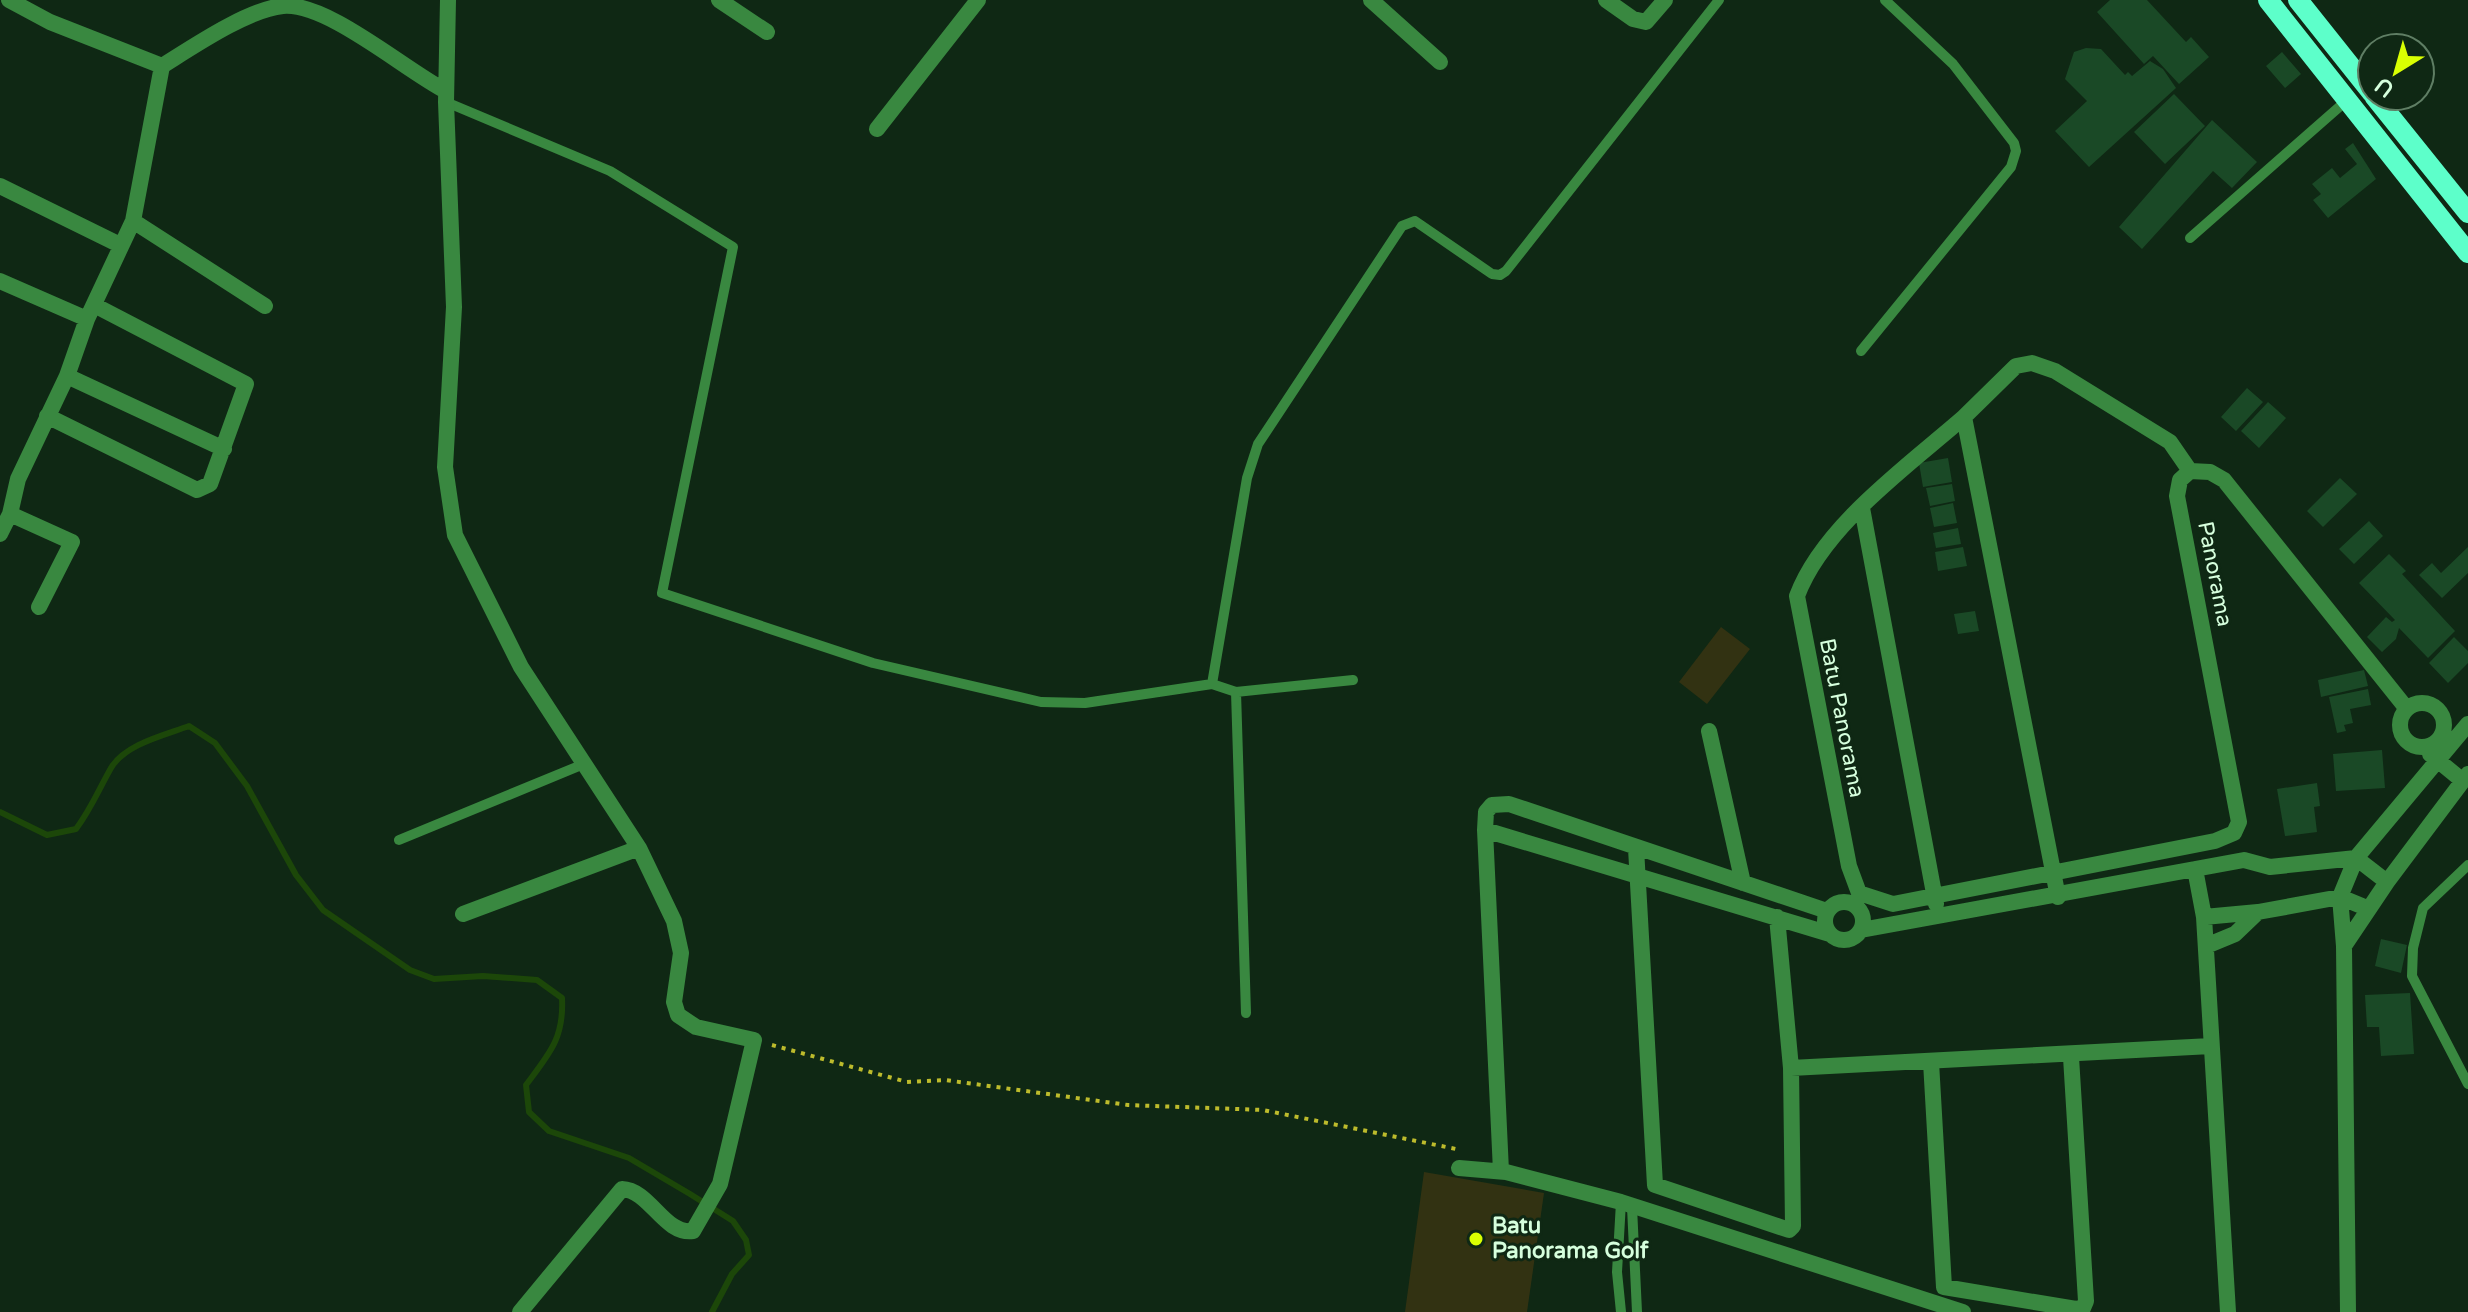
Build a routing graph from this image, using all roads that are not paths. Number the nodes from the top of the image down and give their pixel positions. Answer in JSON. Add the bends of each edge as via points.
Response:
{"nodes":[{"id":1,"x":9,"y":0,"type":"edge"},
{"id":2,"x":448,"y":0,"type":"edge"},
{"id":3,"x":719,"y":0,"type":"edge"},
{"id":4,"x":978,"y":0,"type":"edge"},
{"id":5,"x":1371,"y":0,"type":"edge"},
{"id":6,"x":1606,"y":0,"type":"edge"},
{"id":7,"x":1665,"y":0,"type":"edge"},
{"id":8,"x":1719,"y":0,"type":"edge"},
{"id":9,"x":1885,"y":0,"type":"edge"},
{"id":10,"x":2268,"y":0,"type":"edge"},
{"id":11,"x":2298,"y":0,"type":"edge"},
{"id":12,"x":283,"y":3,"type":"edge"},
{"id":13,"x":767,"y":32,"type":"dead end"},
{"id":14,"x":1440,"y":62,"type":"dead end"},
{"id":15,"x":162,"y":66,"type":"junction"},
{"id":16,"x":2356,"y":73,"type":"edge"},
{"id":17,"x":446,"y":96,"type":"junction"},
{"id":18,"x":2346,"y":101,"type":"junction"},
{"id":19,"x":2387,"y":112,"type":"edge"},
{"id":20,"x":877,"y":129,"type":"dead end"},
{"id":21,"x":0,"y":186,"type":"edge"},
{"id":22,"x":2468,"y":213,"type":"edge"},
{"id":23,"x":133,"y":221,"type":"junction"},
{"id":24,"x":2190,"y":238,"type":"dead end"},
{"id":25,"x":120,"y":245,"type":"junction"},
{"id":26,"x":2468,"y":253,"type":"edge"},
{"id":27,"x":0,"y":281,"type":"edge"},
{"id":28,"x":265,"y":306,"type":"dead end"},
{"id":29,"x":92,"y":312,"type":"junction"},
{"id":30,"x":1861,"y":351,"type":"dead end"},
{"id":31,"x":67,"y":376,"type":"junction"},
{"id":32,"x":47,"y":416,"type":"junction"},
{"id":33,"x":1964,"y":417,"type":"junction"},
{"id":34,"x":224,"y":449,"type":"junction"},
{"id":35,"x":2190,"y":471,"type":"junction"},
{"id":36,"x":1862,"y":508,"type":"junction"},
{"id":37,"x":10,"y":514,"type":"junction"},
{"id":38,"x":0,"y":534,"type":"edge"},
{"id":39,"x":39,"y":607,"type":"dead end"},
{"id":40,"x":1353,"y":680,"type":"dead end"},
{"id":41,"x":1212,"y":684,"type":"junction"},
{"id":42,"x":1236,"y":692,"type":"junction"},
{"id":43,"x":2407,"y":709,"type":"junction"},
{"id":44,"x":2468,"y":724,"type":"edge"},
{"id":45,"x":1709,"y":731,"type":"dead end"},
{"id":46,"x":2456,"y":737,"type":"edge"},
{"id":47,"x":2421,"y":747,"type":"junction"},
{"id":48,"x":2438,"y":760,"type":"junction"},
{"id":49,"x":584,"y":764,"type":"junction"},
{"id":50,"x":2465,"y":778,"type":"edge"},
{"id":51,"x":2239,"y":822,"type":"junction"},
{"id":52,"x":1485,"y":830,"type":"junction"},
{"id":53,"x":399,"y":840,"type":"dead end"},
{"id":54,"x":639,"y":848,"type":"junction"},
{"id":55,"x":1636,"y":848,"type":"junction"},
{"id":56,"x":2356,"y":858,"type":"junction"},
{"id":57,"x":2244,"y":860,"type":"junction"},
{"id":58,"x":2468,"y":865,"type":"edge"},
{"id":59,"x":2195,"y":869,"type":"junction"},
{"id":60,"x":2055,"y":871,"type":"junction"},
{"id":61,"x":1636,"y":877,"type":"junction"},
{"id":62,"x":2387,"y":882,"type":"junction"},
{"id":63,"x":1743,"y":883,"type":"junction"},
{"id":64,"x":1934,"y":896,"type":"junction"},
{"id":65,"x":1853,"y":897,"type":"junction"},
{"id":66,"x":2058,"y":897,"type":"junction"},
{"id":67,"x":2340,"y":897,"type":"junction"},
{"id":68,"x":2369,"y":909,"type":"junction"},
{"id":69,"x":1827,"y":911,"type":"junction"},
{"id":70,"x":2258,"y":912,"type":"junction"},
{"id":71,"x":463,"y":914,"type":"dead end"},
{"id":72,"x":1777,"y":917,"type":"junction"},
{"id":73,"x":1939,"y":917,"type":"junction"},
{"id":74,"x":2204,"y":917,"type":"junction"},
{"id":75,"x":1861,"y":930,"type":"junction"},
{"id":76,"x":1830,"y":934,"type":"junction"},
{"id":77,"x":2206,"y":946,"type":"junction"},
{"id":78,"x":2344,"y":946,"type":"junction"},
{"id":79,"x":1246,"y":1013,"type":"dead end"},
{"id":80,"x":2211,"y":1046,"type":"junction"},
{"id":81,"x":2071,"y":1057,"type":"junction"},
{"id":82,"x":1931,"y":1062,"type":"junction"},
{"id":83,"x":1791,"y":1068,"type":"junction"},
{"id":84,"x":2468,"y":1084,"type":"edge"},
{"id":85,"x":1459,"y":1168,"type":"dead end"},
{"id":86,"x":1501,"y":1171,"type":"junction"},
{"id":87,"x":1627,"y":1204,"type":"junction"},
{"id":88,"x":520,"y":1312,"type":"edge"},
{"id":89,"x":1621,"y":1312,"type":"edge"},
{"id":90,"x":1637,"y":1312,"type":"edge"},
{"id":91,"x":1963,"y":1312,"type":"edge"},
{"id":92,"x":2228,"y":1312,"type":"edge"},
{"id":93,"x":2348,"y":1312,"type":"edge"}],
"edges":[{"from":1,"to":15,"type":"street","via":[[100,44]]},
{"from":2,"to":17,"type":"street"},
{"from":3,"to":13,"type":"street"},
{"from":4,"to":20,"type":"street"},
{"from":5,"to":14,"type":"street"},
{"from":6,"to":7,"type":"street","via":[[1646,22]]},
{"from":8,"to":41,"type":"lane","via":[[1506,271],[1492,274],[1415,221],[1402,226],[1258,444],[1247,478]]},
{"from":9,"to":30,"type":"lane","via":[[1953,64],[2016,151],[2011,167]]},
{"from":10,"to":18,"type":"main road"},
{"from":11,"to":16,"type":"main road"},
{"from":12,"to":15,"type":"street","via":[[221,28]]},
{"from":12,"to":17,"type":"street","via":[[332,20]]},
{"from":15,"to":23,"type":"street"},
{"from":17,"to":41,"type":"lane","via":[[610,171],[733,247],[662,593],[873,663],[1041,702],[1085,703]]},
{"from":17,"to":49,"type":"street","via":[[454,307],[445,467],[455,535],[521,667]]},
{"from":18,"to":24,"type":"lane"},
{"from":18,"to":26,"type":"main road"},
{"from":19,"to":22,"type":"main road"},
{"from":21,"to":25,"type":"street"},
{"from":23,"to":25,"type":"street"},
{"from":23,"to":28,"type":"street"},
{"from":25,"to":29,"type":"street"},
{"from":27,"to":29,"type":"street"},
{"from":29,"to":31,"type":"street"},
{"from":29,"to":34,"type":"street","via":[[242,380],[246,391]]},
{"from":31,"to":32,"type":"street"},
{"from":31,"to":34,"type":"street"},
{"from":32,"to":34,"type":"street","via":[[197,490],[210,484]]},
{"from":32,"to":37,"type":"street","via":[[18,479]]},
{"from":33,"to":35,"type":"street","name":"Batu Panorama","via":[[2016,366],[2032,363],[2055,371],[2170,442]]},
{"from":33,"to":36,"type":"street","name":"Batu Panorama"},
{"from":33,"to":60,"type":"street"},
{"from":35,"to":43,"type":"street","name":"Panorama","via":[[2210,472],[2224,480]]},
{"from":35,"to":51,"type":"street","name":"Panorama","via":[[2180,480],[2177,496]]},
{"from":36,"to":64,"type":"street"},
{"from":36,"to":65,"type":"street","name":"Batu Panorama","via":[[1816,557],[1796,604]]},
{"from":37,"to":38,"type":"street"},
{"from":37,"to":39,"type":"street","via":[[72,542]]},
{"from":40,"to":42,"type":"lane"},
{"from":41,"to":42,"type":"lane"},
{"from":42,"to":79,"type":"lane"},
{"from":43,"to":46,"type":"street","via":[[2431,705]]},
{"from":43,"to":47,"type":"street","via":[[2401,733]]},
{"from":44,"to":46,"type":"street"},
{"from":45,"to":63,"type":"street"},
{"from":46,"to":47,"type":"street"},
{"from":46,"to":48,"type":"street"},
{"from":47,"to":48,"type":"street"},
{"from":48,"to":50,"type":"street"},
{"from":48,"to":56,"type":"street"},
{"from":49,"to":53,"type":"lane"},
{"from":49,"to":54,"type":"street"},
{"from":50,"to":62,"type":"street"},
{"from":51,"to":57,"type":"street","name":"Panorama"},
{"from":51,"to":60,"type":"street","via":[[2234,833],[2215,841]]},
{"from":52,"to":55,"type":"street","via":[[1487,808],[1509,804]]},
{"from":52,"to":61,"type":"street"},
{"from":52,"to":86,"type":"street"},
{"from":54,"to":71,"type":"street"},
{"from":54,"to":88,"type":"street","via":[[679,937],[674,1002],[678,1015],[696,1027],[754,1040],[720,1184],[693,1231],[679,1230],[635,1193],[622,1189]]},
{"from":55,"to":61,"type":"street"},
{"from":55,"to":63,"type":"street"},
{"from":56,"to":57,"type":"street","via":[[2270,867]]},
{"from":56,"to":62,"type":"street"},
{"from":56,"to":67,"type":"street"},
{"from":57,"to":59,"type":"street"},
{"from":58,"to":84,"type":"lane","via":[[2423,908],[2412,976]]},
{"from":59,"to":66,"type":"street"},
{"from":59,"to":74,"type":"street"},
{"from":60,"to":64,"type":"street"},
{"from":60,"to":66,"type":"street"},
{"from":61,"to":72,"type":"street"},
{"from":61,"to":83,"type":"street","via":[[1656,1187],[1792,1229]]},
{"from":62,"to":68,"type":"street"},
{"from":63,"to":69,"type":"street"},
{"from":64,"to":65,"type":"street","via":[[1889,904]]},
{"from":64,"to":73,"type":"street"},
{"from":65,"to":69,"type":"street"},
{"from":65,"to":75,"type":"street","via":[[1863,918]]},
{"from":66,"to":73,"type":"street"},
{"from":67,"to":68,"type":"street"},
{"from":67,"to":70,"type":"street"},
{"from":67,"to":78,"type":"street"},
{"from":68,"to":78,"type":"street"},
{"from":69,"to":76,"type":"street"},
{"from":70,"to":74,"type":"street"},
{"from":70,"to":77,"type":"street","via":[[2235,934]]},
{"from":72,"to":76,"type":"street"},
{"from":72,"to":83,"type":"street"},
{"from":73,"to":75,"type":"street"},
{"from":74,"to":77,"type":"street"},
{"from":75,"to":76,"type":"street","via":[[1840,940]]},
{"from":77,"to":80,"type":"street"},
{"from":78,"to":93,"type":"street"},
{"from":80,"to":81,"type":"street"},
{"from":80,"to":92,"type":"street"},
{"from":81,"to":82,"type":"street"},
{"from":81,"to":82,"type":"street","via":[[2086,1301],[2076,1309],[1944,1287]]},
{"from":82,"to":83,"type":"street"},
{"from":85,"to":86,"type":"street"},
{"from":86,"to":87,"type":"street"},
{"from":87,"to":89,"type":"lane","via":[[1617,1272]]},
{"from":87,"to":90,"type":"lane"},
{"from":87,"to":91,"type":"street"}]}
